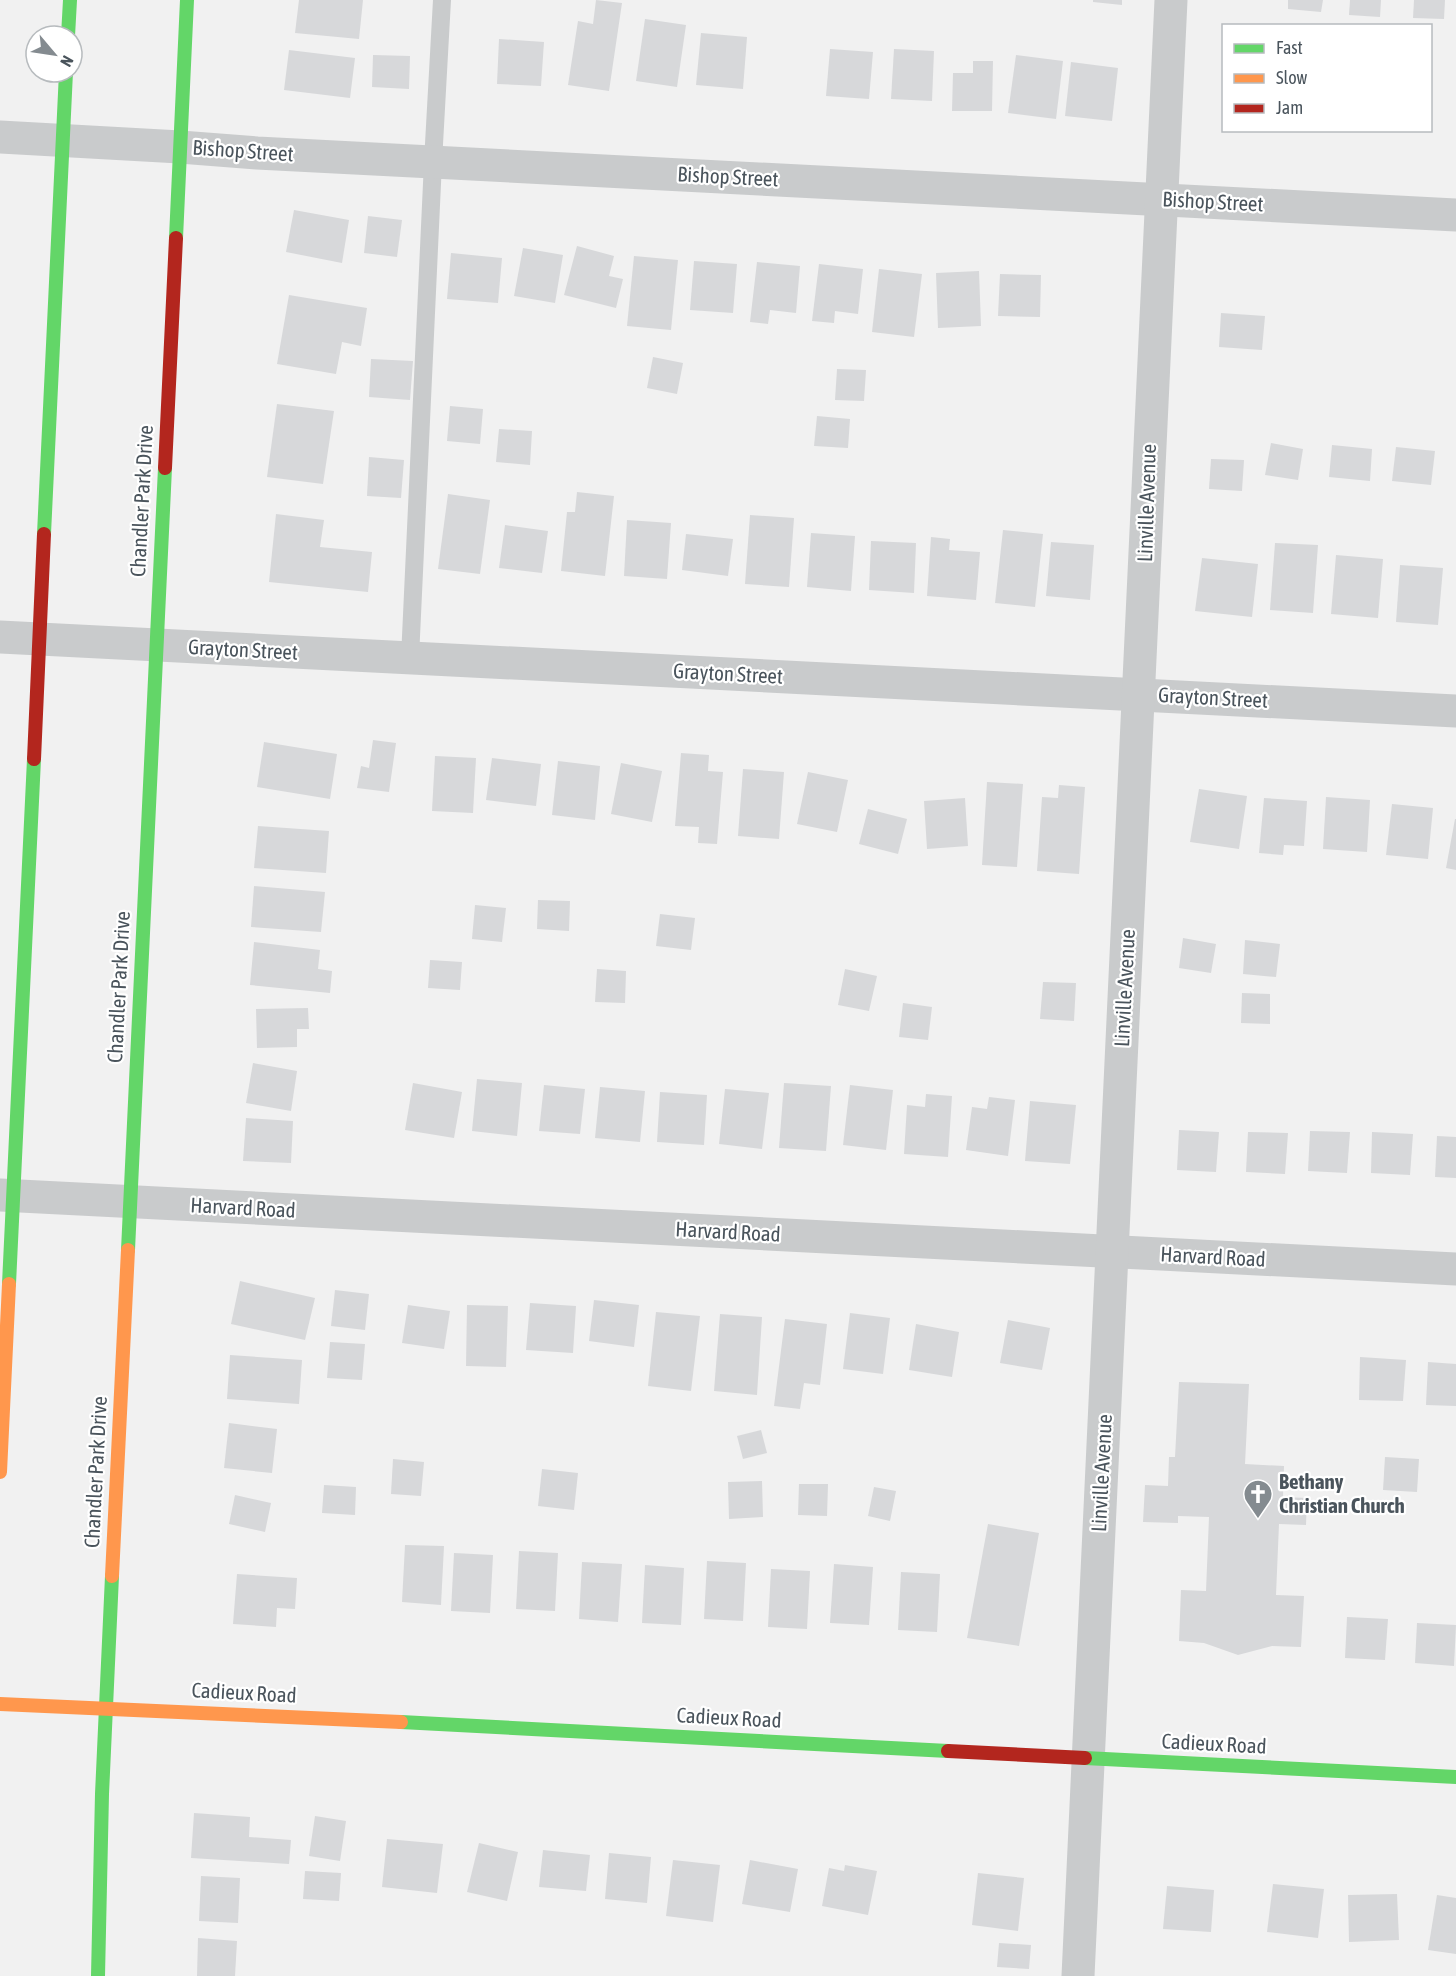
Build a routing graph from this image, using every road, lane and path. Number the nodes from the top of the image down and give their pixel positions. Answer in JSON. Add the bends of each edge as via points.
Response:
{"nodes":[{"id":1,"x":70,"y":0,"type":"edge"},
{"id":2,"x":187,"y":0,"type":"edge"},
{"id":3,"x":442,"y":0,"type":"edge"},
{"id":4,"x":1171,"y":0,"type":"edge"},
{"id":5,"x":69,"y":24,"type":"edge"},
{"id":6,"x":65,"y":84,"type":"edge"},
{"id":7,"x":0,"y":137,"type":"edge"},
{"id":8,"x":63,"y":140,"type":"junction"},
{"id":9,"x":180,"y":147,"type":"junction"},
{"id":10,"x":433,"y":162,"type":"junction"},
{"id":11,"x":1160,"y":199,"type":"junction"},
{"id":12,"x":1456,"y":215,"type":"edge"},
{"id":13,"x":0,"y":637,"type":"edge"},
{"id":14,"x":38,"y":639,"type":"junction"},
{"id":15,"x":157,"y":645,"type":"junction"},
{"id":16,"x":410,"y":658,"type":"junction"},
{"id":17,"x":1139,"y":694,"type":"junction"},
{"id":18,"x":1456,"y":711,"type":"edge"},
{"id":19,"x":7,"y":1196,"type":"edge"},
{"id":20,"x":130,"y":1202,"type":"junction"},
{"id":21,"x":1112,"y":1251,"type":"junction"},
{"id":22,"x":1456,"y":1269,"type":"edge"},
{"id":23,"x":0,"y":1472,"type":"edge"},
{"id":24,"x":0,"y":1704,"type":"edge"},
{"id":25,"x":106,"y":1709,"type":"junction"},
{"id":26,"x":1089,"y":1758,"type":"junction"},
{"id":27,"x":1456,"y":1777,"type":"edge"},
{"id":28,"x":98,"y":1976,"type":"edge"},
{"id":29,"x":1078,"y":1976,"type":"edge"}],
"edges":[{"from":1,"to":5,"type":"street"},
{"from":2,"to":9,"type":"street","name":"Chandler Park Drive"},
{"from":3,"to":10,"type":"lane"},
{"from":4,"to":11,"type":"street","name":"Linville Avenue"},
{"from":6,"to":8,"type":"street"},
{"from":7,"to":8,"type":"street","name":"Bishop Street"},
{"from":8,"to":9,"type":"street","name":"Bishop Street"},
{"from":8,"to":14,"type":"street"},
{"from":9,"to":10,"type":"street","name":"Bishop Street"},
{"from":9,"to":15,"type":"street","name":"Chandler Park Drive"},
{"from":10,"to":11,"type":"street","name":"Bishop Street"},
{"from":10,"to":16,"type":"lane"},
{"from":11,"to":12,"type":"street","name":"Bishop Street"},
{"from":11,"to":17,"type":"street","name":"Linville Avenue"},
{"from":13,"to":14,"type":"street","name":"Grayton Street"},
{"from":14,"to":15,"type":"street","name":"Grayton Street"},
{"from":14,"to":19,"type":"street"},
{"from":15,"to":16,"type":"street","name":"Grayton Street"},
{"from":15,"to":20,"type":"street","name":"Chandler Park Drive"},
{"from":16,"to":17,"type":"street","name":"Grayton Street"},
{"from":17,"to":18,"type":"street","name":"Grayton Street"},
{"from":17,"to":21,"type":"street","name":"Linville Avenue"},
{"from":19,"to":20,"type":"street","name":"Harvard Road"},
{"from":19,"to":23,"type":"street"},
{"from":20,"to":21,"type":"street","name":"Harvard Road"},
{"from":20,"to":25,"type":"street","name":"Chandler Park Drive"},
{"from":21,"to":22,"type":"street","name":"Harvard Road"},
{"from":21,"to":26,"type":"street","name":"Linville Avenue"},
{"from":24,"to":25,"type":"street","name":"Cadieux Road"},
{"from":25,"to":26,"type":"street","name":"Cadieux Road"},
{"from":25,"to":28,"type":"street","name":"Chandler Park Drive"},
{"from":26,"to":27,"type":"street","name":"Cadieux Road"},
{"from":26,"to":29,"type":"street","name":"Linville Avenue"}]}
